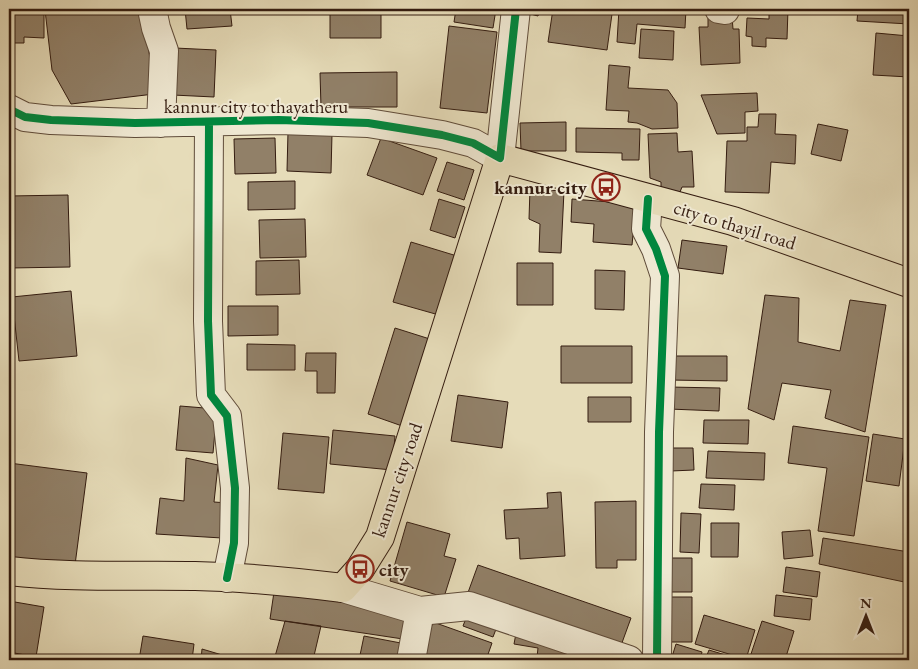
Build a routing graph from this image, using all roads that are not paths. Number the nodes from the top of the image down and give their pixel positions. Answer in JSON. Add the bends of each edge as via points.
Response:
{"nodes":[{"id":1,"x":152,"y":9,"type":"edge"},
{"id":2,"x":516,"y":9,"type":"edge"},
{"id":3,"x":9,"y":109,"type":"edge"},
{"id":4,"x":209,"y":122,"type":"junction"},
{"id":5,"x":161,"y":123,"type":"junction"},
{"id":6,"x":500,"y":158,"type":"junction"},
{"id":7,"x":648,"y":198,"type":"junction"},
{"id":8,"x":909,"y":283,"type":"edge"},
{"id":9,"x":9,"y":572,"type":"edge"},
{"id":10,"x":227,"y":578,"type":"junction"},
{"id":11,"x":343,"y":588,"type":"junction"},
{"id":12,"x":420,"y":612,"type":"junction"},
{"id":13,"x":411,"y":660,"type":"edge"},
{"id":14,"x":629,"y":660,"type":"edge"},
{"id":15,"x":657,"y":660,"type":"edge"}],
"edges":[{"from":1,"to":5,"type":"street","via":[[164,51]]},
{"from":2,"to":6,"type":"street"},
{"from":3,"to":5,"type":"street","name":"kannur city to thayatheru","via":[[25,117],[51,120]]},
{"from":4,"to":5,"type":"street","name":"kannur city to thayatheru"},
{"from":4,"to":6,"type":"street","name":"kannur city to thayatheru","via":[[368,122],[442,135],[473,144]]},
{"from":4,"to":10,"type":"street","via":[[211,395],[227,416],[235,488],[234,543]]},
{"from":6,"to":7,"type":"main road","name":"city to thayil road"},
{"from":6,"to":11,"type":"main road","name":"kannur city road","via":[[380,537],[360,569]]},
{"from":7,"to":8,"type":"main road","name":"city to thayil road","via":[[734,221]]},
{"from":7,"to":15,"type":"street","via":[[646,229],[665,276],[659,432]]},
{"from":9,"to":10,"type":"main road"},
{"from":10,"to":11,"type":"main road"},
{"from":11,"to":12,"type":"street"},
{"from":12,"to":13,"type":"street"},
{"from":12,"to":14,"type":"street","via":[[469,606]]}]}
